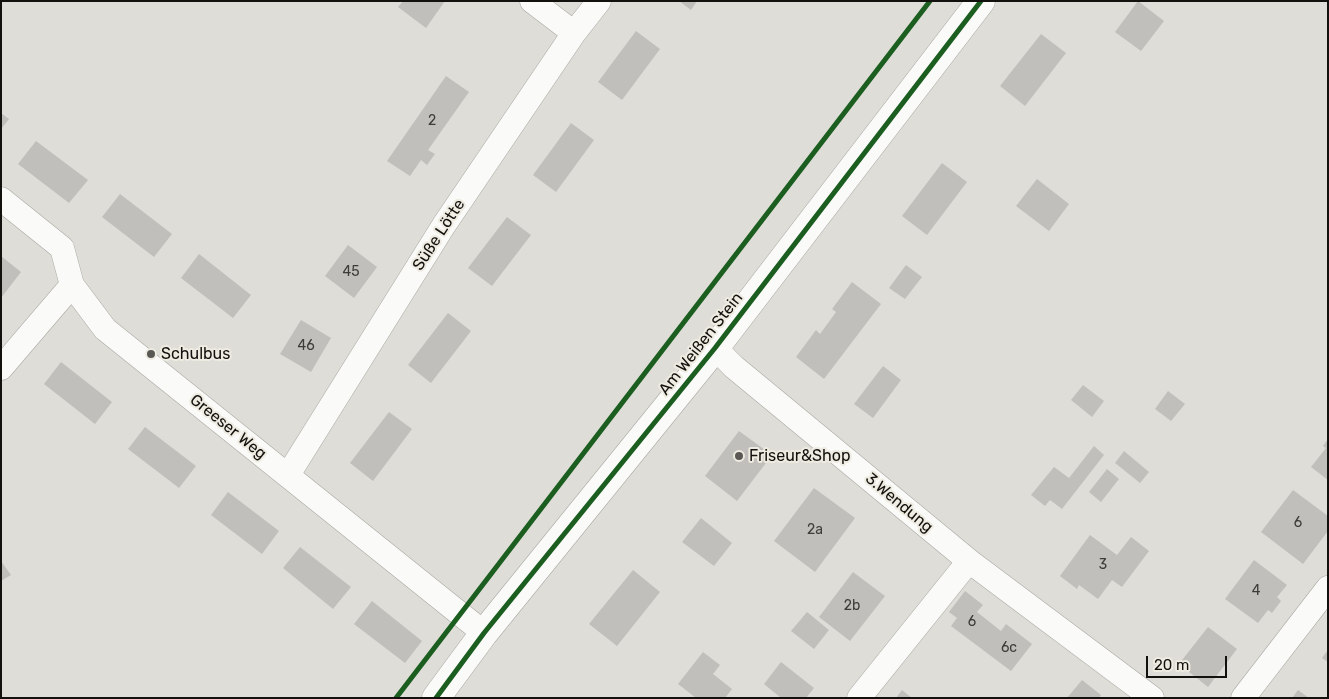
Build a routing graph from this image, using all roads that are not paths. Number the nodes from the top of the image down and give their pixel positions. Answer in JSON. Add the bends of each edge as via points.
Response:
{"nodes":[{"id":1,"x":532,"y":1,"type":"edge"},
{"id":2,"x":599,"y":1,"type":"edge"},
{"id":3,"x":981,"y":1,"type":"edge"},
{"id":4,"x":574,"y":33,"type":"junction"},
{"id":5,"x":1,"y":199,"type":"edge"},
{"id":6,"x":72,"y":285,"type":"junction"},
{"id":7,"x":715,"y":348,"type":"junction"},
{"id":8,"x":1,"y":368,"type":"edge"},
{"id":9,"x":288,"y":474,"type":"junction"},
{"id":10,"x":969,"y":561,"type":"junction"},
{"id":11,"x":1328,"y":588,"type":"edge"},
{"id":12,"x":484,"y":633,"type":"junction"},
{"id":13,"x":436,"y":698,"type":"edge"},
{"id":14,"x":859,"y":698,"type":"edge"},
{"id":15,"x":1152,"y":698,"type":"edge"},
{"id":16,"x":1243,"y":698,"type":"edge"}],
"edges":[{"from":1,"to":4,"type":"street"},
{"from":2,"to":4,"type":"street","name":"Süße Lötte"},
{"from":3,"to":7,"type":"street","name":"Am Weißen Stein"},
{"from":4,"to":9,"type":"street","name":"Süße Lötte","via":[[444,226]]},
{"from":5,"to":6,"type":"street","name":"Greeser Weg","via":[[62,248]]},
{"from":6,"to":8,"type":"street"},
{"from":6,"to":9,"type":"street","name":"Greeser Weg","via":[[105,329]]},
{"from":7,"to":10,"type":"street","name":"3.Wendung"},
{"from":7,"to":12,"type":"street","name":"Am Weißen Stein"},
{"from":9,"to":12,"type":"street","name":"Greeser Weg"},
{"from":10,"to":14,"type":"street"},
{"from":10,"to":15,"type":"street","name":"3.Wendung"},
{"from":11,"to":16,"type":"street"},
{"from":12,"to":13,"type":"street","name":"Am Weißen Stein"}]}
